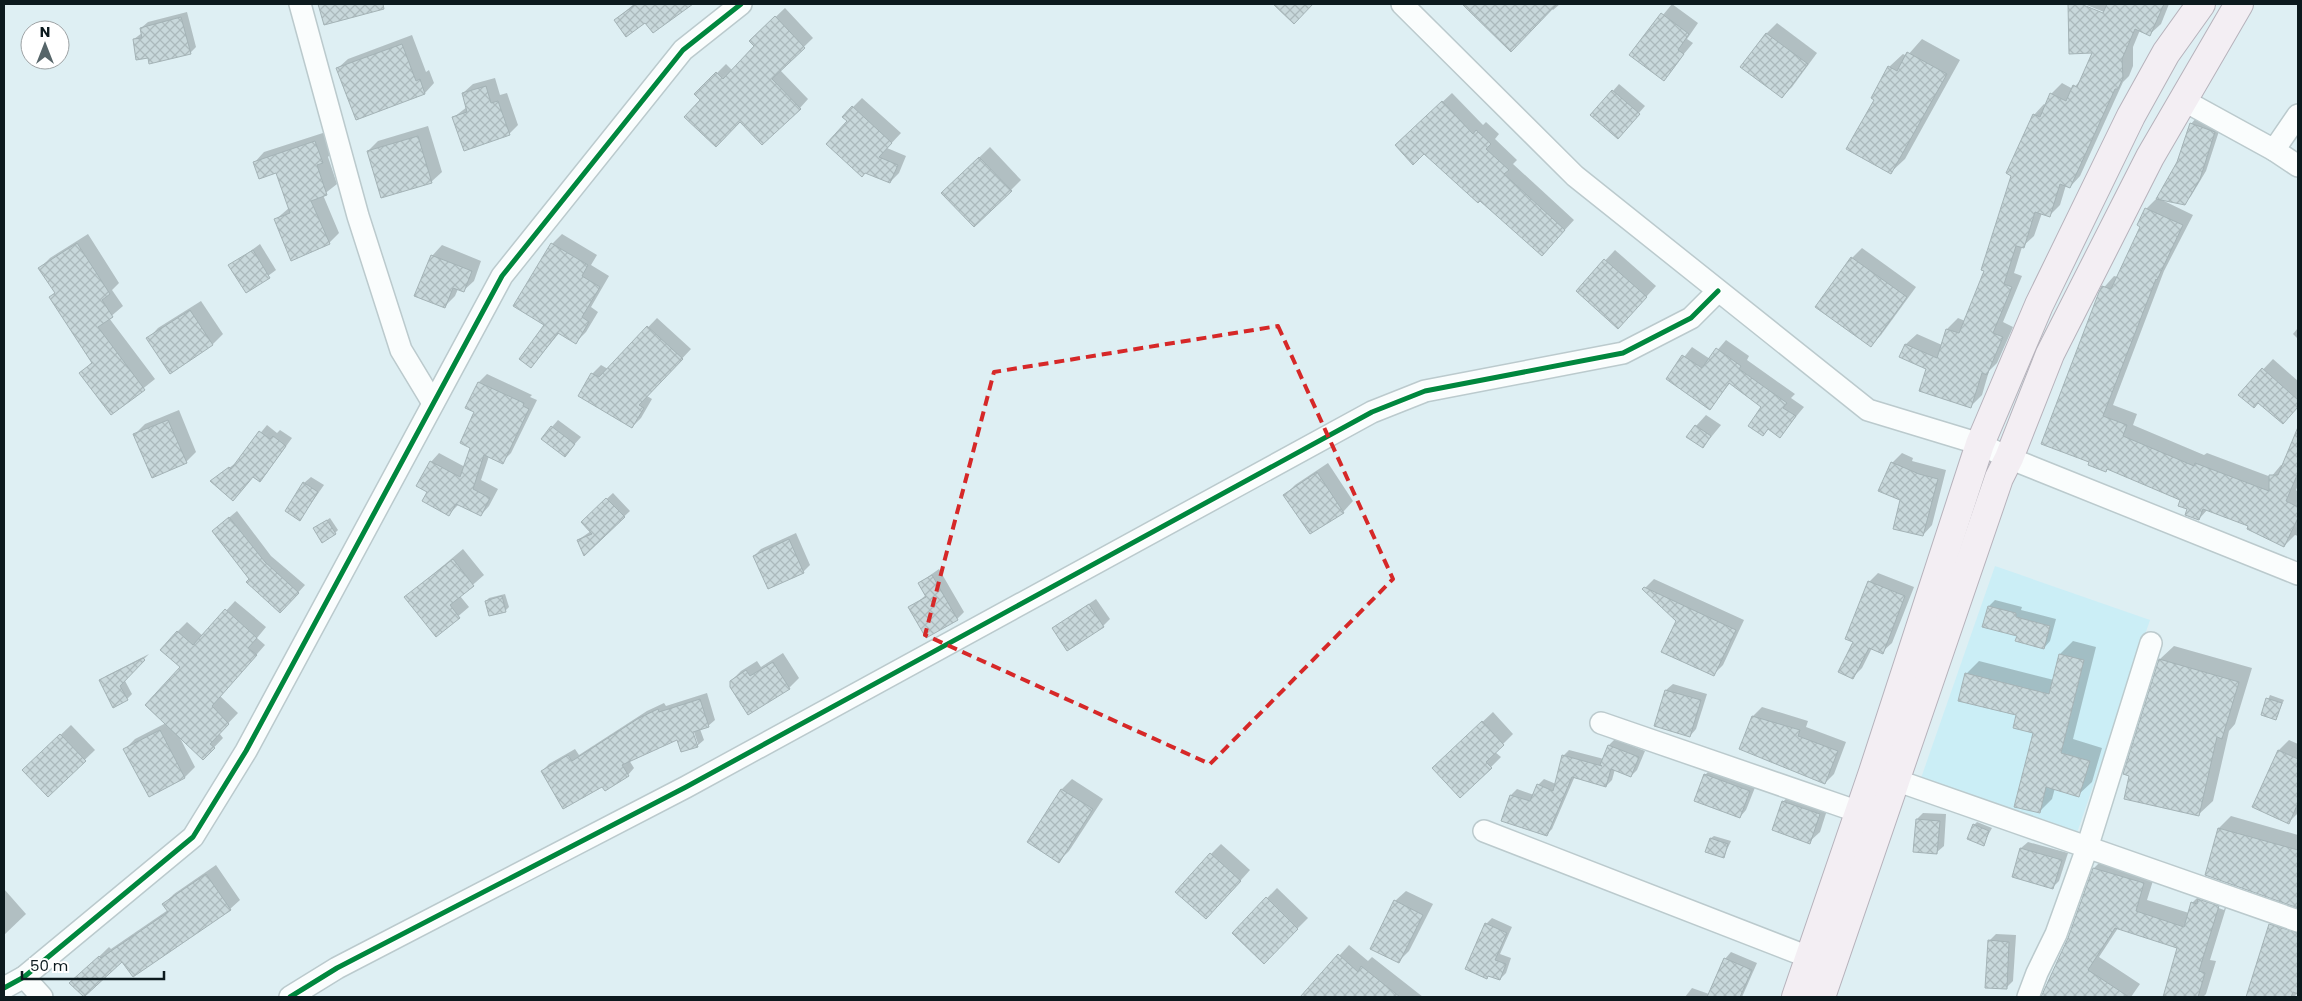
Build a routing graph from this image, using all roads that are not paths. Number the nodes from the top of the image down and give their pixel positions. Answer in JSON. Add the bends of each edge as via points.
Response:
{"nodes":[{"id":1,"x":300,"y":4,"type":"edge"},
{"id":2,"x":741,"y":4,"type":"edge"},
{"id":3,"x":1402,"y":4,"type":"edge"},
{"id":4,"x":2201,"y":4,"type":"edge"},
{"id":5,"x":2238,"y":4,"type":"edge"},
{"id":6,"x":2182,"y":100,"type":"junction"},
{"id":7,"x":2298,"y":115,"type":"edge"},
{"id":8,"x":2274,"y":150,"type":"junction"},
{"id":9,"x":2298,"y":166,"type":"edge"},
{"id":10,"x":1718,"y":291,"type":"junction"},
{"id":11,"x":433,"y":403,"type":"junction"},
{"id":12,"x":1980,"y":444,"type":"junction"},
{"id":13,"x":2010,"y":458,"type":"junction"},
{"id":14,"x":2298,"y":574,"type":"edge"},
{"id":15,"x":2151,"y":643,"type":"dead end"},
{"id":16,"x":1601,"y":723,"type":"dead end"},
{"id":17,"x":1884,"y":777,"type":"junction"},
{"id":18,"x":1859,"y":812,"type":"junction"},
{"id":19,"x":1484,"y":832,"type":"dead end"},
{"id":20,"x":2087,"y":848,"type":"junction"},
{"id":21,"x":2298,"y":922,"type":"edge"},
{"id":22,"x":1821,"y":961,"type":"junction"},
{"id":23,"x":24,"y":977,"type":"junction"},
{"id":24,"x":4,"y":988,"type":"edge"},
{"id":25,"x":42,"y":997,"type":"edge"},
{"id":26,"x":290,"y":997,"type":"edge"},
{"id":27,"x":1796,"y":997,"type":"edge"},
{"id":28,"x":1821,"y":997,"type":"edge"},
{"id":29,"x":2028,"y":997,"type":"edge"}],
"edges":[{"from":1,"to":11,"type":"street","via":[[358,216],[401,350]]},
{"from":2,"to":11,"type":"street","via":[[683,50],[502,276]]},
{"from":3,"to":10,"type":"street","via":[[1574,176]]},
{"from":4,"to":12,"type":"main road","via":[[2166,53],[2131,116],[2039,305]]},
{"from":5,"to":6,"type":"main road"},
{"from":6,"to":8,"type":"street"},
{"from":6,"to":13,"type":"main road","via":[[2050,354]]},
{"from":7,"to":8,"type":"street"},
{"from":8,"to":9,"type":"street"},
{"from":10,"to":12,"type":"street","via":[[1868,410]]},
{"from":10,"to":26,"type":"street","via":[[1691,318],[1623,353],[1425,391],[1372,412],[686,787],[337,968]]},
{"from":11,"to":23,"type":"street","via":[[246,751],[193,836]]},
{"from":12,"to":13,"type":"street"},
{"from":12,"to":17,"type":"main road"},
{"from":13,"to":14,"type":"street"},
{"from":13,"to":17,"type":"main road","via":[[1999,478]]},
{"from":15,"to":20,"type":"street"},
{"from":16,"to":18,"type":"street"},
{"from":17,"to":18,"type":"main road"},
{"from":17,"to":20,"type":"street"},
{"from":17,"to":22,"type":"main road"},
{"from":18,"to":22,"type":"main road"},
{"from":19,"to":22,"type":"street"},
{"from":20,"to":21,"type":"street"},
{"from":20,"to":29,"type":"street","via":[[2056,934]]},
{"from":22,"to":27,"type":"main road"},
{"from":22,"to":28,"type":"main road"},
{"from":23,"to":24,"type":"street"},
{"from":23,"to":25,"type":"street"}]}
